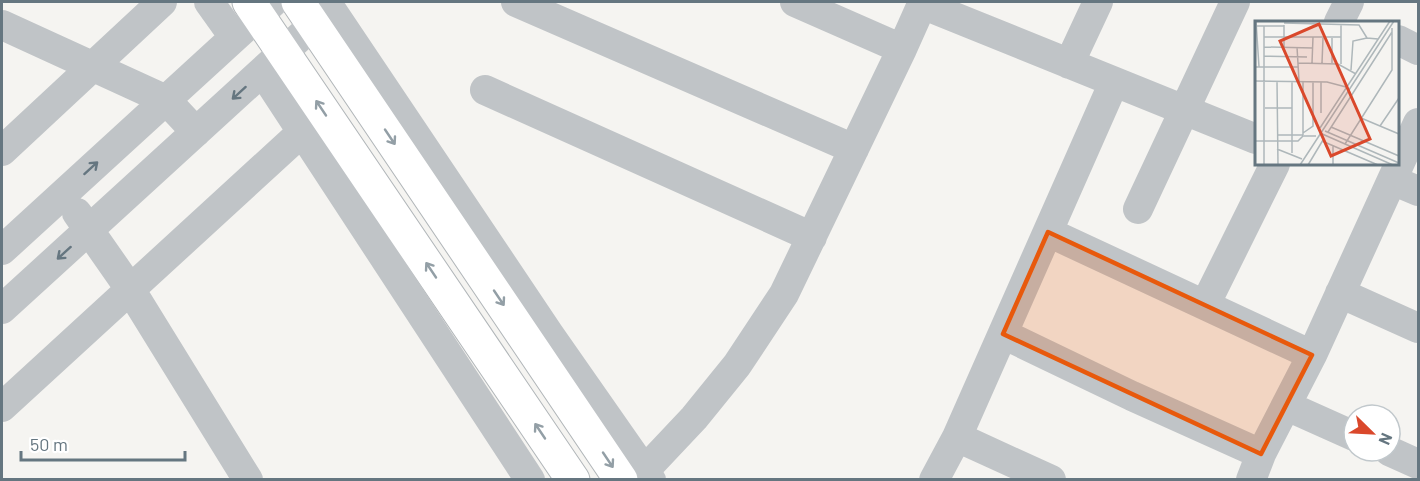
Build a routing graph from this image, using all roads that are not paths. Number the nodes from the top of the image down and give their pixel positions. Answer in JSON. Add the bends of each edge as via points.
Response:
{"nodes":[{"id":1,"x":162,"y":2,"type":"edge"},
{"id":2,"x":210,"y":2,"type":"edge"},
{"id":3,"x":516,"y":2,"type":"edge"},
{"id":4,"x":795,"y":2,"type":"edge"},
{"id":5,"x":1098,"y":2,"type":"edge"},
{"id":6,"x":1235,"y":2,"type":"edge"},
{"id":7,"x":922,"y":3,"type":"edge"},
{"id":8,"x":260,"y":6,"type":"edge"},
{"id":9,"x":312,"y":10,"type":"edge"},
{"id":10,"x":2,"y":25,"type":"edge"},
{"id":11,"x":234,"y":37,"type":"junction"},
{"id":12,"x":1399,"y":40,"type":"edge"},
{"id":13,"x":902,"y":49,"type":"junction"},
{"id":14,"x":1419,"y":50,"type":"edge"},
{"id":15,"x":273,"y":62,"type":"junction"},
{"id":16,"x":1069,"y":64,"type":"junction"},
{"id":17,"x":92,"y":66,"type":"junction"},
{"id":18,"x":1114,"y":82,"type":"junction"},
{"id":19,"x":485,"y":90,"type":"dead end"},
{"id":20,"x":166,"y":100,"type":"junction"},
{"id":21,"x":1184,"y":109,"type":"junction"},
{"id":22,"x":1419,"y":123,"type":"edge"},
{"id":23,"x":196,"y":132,"type":"junction"},
{"id":24,"x":302,"y":132,"type":"junction"},
{"id":25,"x":1255,"y":138,"type":"edge"},
{"id":26,"x":854,"y":149,"type":"junction"},
{"id":27,"x":2,"y":150,"type":"edge"},
{"id":28,"x":1275,"y":165,"type":"edge"},
{"id":29,"x":1405,"y":186,"type":"edge"},
{"id":30,"x":63,"y":194,"type":"junction"},
{"id":31,"x":1138,"y":209,"type":"dead end"},
{"id":32,"x":89,"y":230,"type":"junction"},
{"id":33,"x":1048,"y":232,"type":"junction"},
{"id":34,"x":812,"y":237,"type":"junction"},
{"id":35,"x":2,"y":250,"type":"edge"},
{"id":36,"x":130,"y":289,"type":"junction"},
{"id":37,"x":1340,"y":293,"type":"junction"},
{"id":38,"x":1205,"y":305,"type":"junction"},
{"id":39,"x":2,"y":309,"type":"edge"},
{"id":40,"x":1419,"y":328,"type":"edge"},
{"id":41,"x":1002,"y":334,"type":"junction"},
{"id":42,"x":1312,"y":355,"type":"junction"},
{"id":43,"x":1287,"y":406,"type":"junction"},
{"id":44,"x":2,"y":407,"type":"edge"},
{"id":45,"x":1342,"y":431,"type":"edge"},
{"id":46,"x":957,"y":437,"type":"junction"},
{"id":47,"x":1402,"y":457,"type":"edge"},
{"id":48,"x":1419,"y":464,"type":"edge"},
{"id":49,"x":1256,"y":467,"type":"edge"},
{"id":50,"x":639,"y":477,"type":"edge"},
{"id":51,"x":248,"y":480,"type":"edge"},
{"id":52,"x":530,"y":480,"type":"edge"},
{"id":53,"x":573,"y":480,"type":"edge"},
{"id":54,"x":934,"y":480,"type":"edge"},
{"id":55,"x":1051,"y":480,"type":"edge"}],
"edges":[{"from":1,"to":17,"type":"street"},
{"from":2,"to":11,"type":"street"},
{"from":3,"to":26,"type":"street"},
{"from":4,"to":13,"type":"street"},
{"from":5,"to":16,"type":"street"},
{"from":6,"to":21,"type":"street"},
{"from":7,"to":13,"type":"street"},
{"from":7,"to":16,"type":"street"},
{"from":8,"to":11,"type":"street"},
{"from":8,"to":15,"type":"main road"},
{"from":9,"to":15,"type":"street"},
{"from":9,"to":50,"type":"main road"},
{"from":10,"to":17,"type":"street"},
{"from":11,"to":20,"type":"street"},
{"from":12,"to":14,"type":"street"},
{"from":13,"to":26,"type":"street"},
{"from":15,"to":23,"type":"street","one_way":true},
{"from":15,"to":24,"type":"street"},
{"from":53,"to":15,"type":"main road","one_way":true},
{"from":16,"to":18,"type":"street"},
{"from":17,"to":20,"type":"street"},
{"from":17,"to":27,"type":"street"},
{"from":18,"to":21,"type":"street"},
{"from":18,"to":33,"type":"street"},
{"from":19,"to":34,"type":"street"},
{"from":20,"to":23,"type":"street"},
{"from":30,"to":20,"type":"street","one_way":true},
{"from":21,"to":25,"type":"street"},
{"from":21,"to":31,"type":"street"},
{"from":22,"to":29,"type":"street"},
{"from":23,"to":32,"type":"street"},
{"from":24,"to":36,"type":"street"},
{"from":24,"to":52,"type":"street"},
{"from":26,"to":34,"type":"street"},
{"from":28,"to":38,"type":"street"},
{"from":29,"to":37,"type":"street"},
{"from":30,"to":32,"type":"street"},
{"from":30,"to":35,"type":"street"},
{"from":32,"to":36,"type":"street"},
{"from":32,"to":39,"type":"street","one_way":true},
{"from":33,"to":38,"type":"street"},
{"from":33,"to":41,"type":"street"},
{"from":34,"to":50,"type":"street","via":[[784,294],[737,365]]},
{"from":36,"to":44,"type":"street"},
{"from":36,"to":51,"type":"street"},
{"from":37,"to":40,"type":"street"},
{"from":37,"to":42,"type":"street"},
{"from":38,"to":42,"type":"street"},
{"from":41,"to":46,"type":"street"},
{"from":41,"to":49,"type":"street","via":[[1132,396]]},
{"from":42,"to":43,"type":"street"},
{"from":43,"to":45,"type":"street"},
{"from":43,"to":49,"type":"street"},
{"from":46,"to":54,"type":"street"},
{"from":46,"to":55,"type":"street"},
{"from":47,"to":48,"type":"street"}]}
